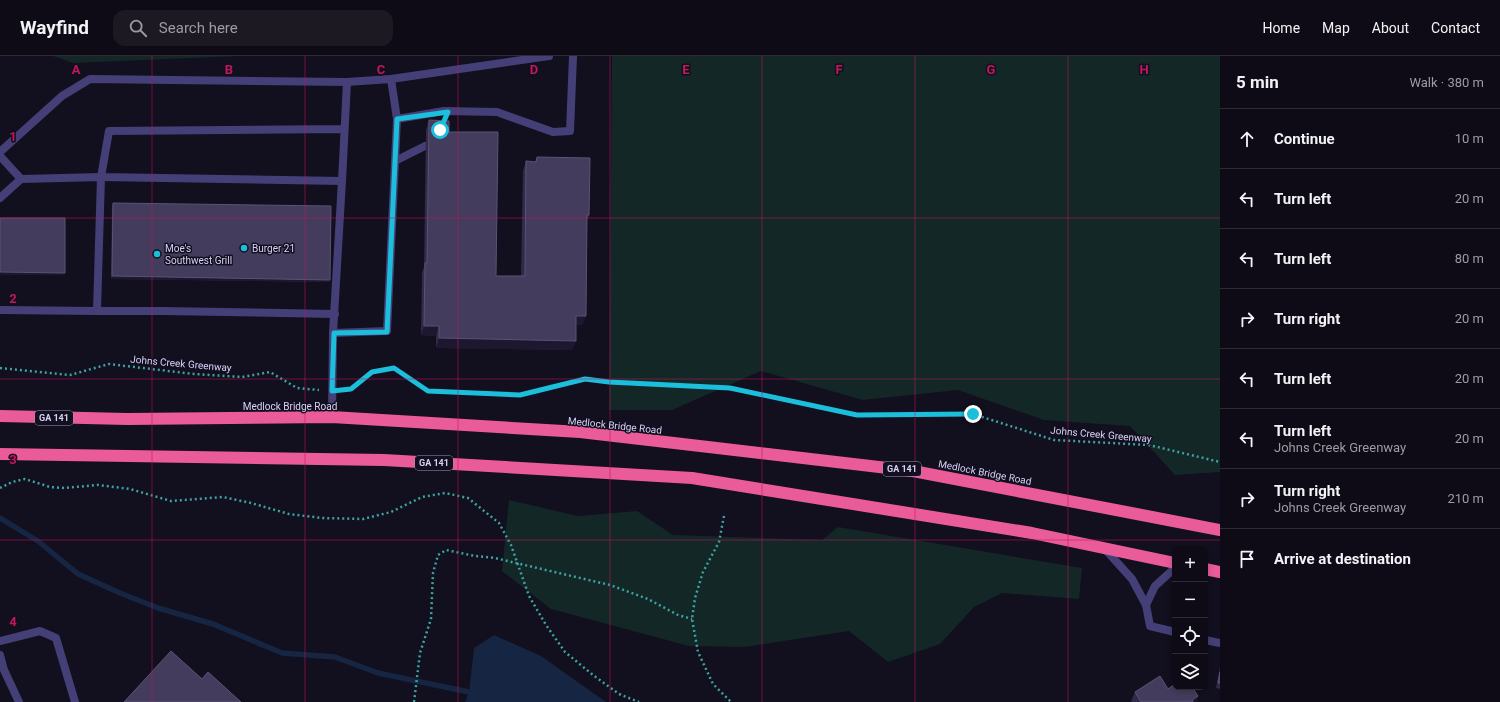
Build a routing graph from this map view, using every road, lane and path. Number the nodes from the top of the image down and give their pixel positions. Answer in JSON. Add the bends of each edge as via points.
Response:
{"nodes":[{"id":1,"x":549,"y":56,"type":"edge"},
{"id":2,"x":573,"y":56,"type":"edge"},
{"id":3,"x":391,"y":79,"type":"junction"},
{"id":4,"x":347,"y":82,"type":"junction"},
{"id":5,"x":397,"y":119,"type":"junction"},
{"id":6,"x":344,"y":129,"type":"junction"},
{"id":7,"x":426,"y":146,"type":"dead end"},
{"id":8,"x":0,"y":152,"type":"edge"},
{"id":9,"x":0,"y":156,"type":"edge"},
{"id":10,"x":395,"y":161,"type":"junction"},
{"id":11,"x":101,"y":177,"type":"junction"},
{"id":12,"x":20,"y":179,"type":"junction"},
{"id":13,"x":342,"y":181,"type":"junction"},
{"id":14,"x":0,"y":198,"type":"edge"},
{"id":15,"x":0,"y":310,"type":"edge"},
{"id":16,"x":96,"y":311,"type":"junction"},
{"id":17,"x":334,"y":314,"type":"junction"},
{"id":18,"x":334,"y":333,"type":"junction"},
{"id":19,"x":0,"y":368,"type":"edge"},
{"id":20,"x":332,"y":391,"type":"junction"},
{"id":21,"x":0,"y":416,"type":"edge"},
{"id":22,"x":332,"y":417,"type":"junction"},
{"id":23,"x":0,"y":454,"type":"edge"},
{"id":24,"x":1220,"y":462,"type":"edge"},
{"id":25,"x":0,"y":488,"type":"edge"},
{"id":26,"x":724,"y":516,"type":"dead end"},
{"id":27,"x":1220,"y":530,"type":"edge"},
{"id":28,"x":1104,"y":548,"type":"junction"},
{"id":29,"x":1172,"y":561,"type":"edge"},
{"id":30,"x":516,"y":563,"type":"junction"},
{"id":31,"x":1208,"y":570,"type":"edge"},
{"id":32,"x":1172,"y":571,"type":"edge"},
{"id":33,"x":1220,"y":572,"type":"edge"},
{"id":34,"x":1146,"y":605,"type":"junction"},
{"id":35,"x":692,"y":619,"type":"junction"},
{"id":36,"x":1172,"y":631,"type":"edge"},
{"id":37,"x":0,"y":641,"type":"edge"},
{"id":38,"x":1208,"y":641,"type":"edge"},
{"id":39,"x":1220,"y":643,"type":"edge"},
{"id":40,"x":0,"y":655,"type":"edge"},
{"id":41,"x":19,"y":702,"type":"edge"},
{"id":42,"x":75,"y":702,"type":"edge"},
{"id":43,"x":414,"y":702,"type":"edge"},
{"id":44,"x":639,"y":702,"type":"edge"},
{"id":45,"x":731,"y":702,"type":"edge"}],
"edges":[{"from":1,"to":3,"type":"lane"},
{"from":2,"to":5,"type":"lane","via":[[570,131],[552,132],[498,112]]},
{"from":3,"to":4,"type":"lane"},
{"from":3,"to":5,"type":"lane"},
{"from":4,"to":6,"type":"lane"},
{"from":4,"to":8,"type":"lane","via":[[90,79],[62,96]]},
{"from":5,"to":10,"type":"lane"},
{"from":6,"to":11,"type":"lane","via":[[109,131]]},
{"from":6,"to":13,"type":"lane"},
{"from":7,"to":10,"type":"lane"},
{"from":9,"to":12,"type":"lane"},
{"from":10,"to":18,"type":"lane","via":[[387,332]]},
{"from":11,"to":12,"type":"lane"},
{"from":11,"to":13,"type":"lane"},
{"from":11,"to":16,"type":"lane"},
{"from":12,"to":14,"type":"lane"},
{"from":13,"to":17,"type":"lane"},
{"from":15,"to":16,"type":"lane"},
{"from":16,"to":17,"type":"lane"},
{"from":17,"to":18,"type":"lane"},
{"from":18,"to":20,"type":"lane"},
{"from":19,"to":20,"type":"path","name":"Johns Creek Greenway","via":[[70,375],[109,364],[242,377],[270,372],[297,388]]},
{"from":20,"to":22,"type":"lane"},
{"from":20,"to":24,"type":"path","name":"Johns Creek Greenway","via":[[351,389],[372,372],[394,368],[428,391],[520,395],[585,379],[730,388],[857,415],[973,414],[1054,440],[1150,445]]},
{"from":21,"to":22,"type":"highway","name":"Medlock Bridge Road","number":"GA 141","via":[[127,419]]},
{"from":22,"to":27,"type":"highway","name":"Medlock Bridge Road","number":"GA 141","via":[[580,432],[913,471]]},
{"from":23,"to":28,"type":"highway","number":"GA 141","via":[[384,460],[692,478],[1032,533]]},
{"from":25,"to":30,"type":"path","via":[[25,479],[50,487],[98,485],[124,488],[171,501],[223,497],[289,514],[363,519],[391,512],[422,497],[445,493],[468,498],[499,523],[511,545]]},
{"from":26,"to":35,"type":"path","via":[[719,542],[695,598]]},
{"from":28,"to":29,"type":"highway","number":"GA 141"},
{"from":28,"to":34,"type":"lane","via":[[1132,579]]},
{"from":30,"to":35,"type":"path","via":[[610,585]]},
{"from":30,"to":43,"type":"path","via":[[446,550],[438,555],[433,573],[430,619],[420,653]]},
{"from":30,"to":44,"type":"path","via":[[529,596],[565,652],[619,694]]},
{"from":31,"to":33,"type":"highway"},
{"from":32,"to":34,"type":"lane","via":[[1155,586]]},
{"from":34,"to":36,"type":"lane","via":[[1150,626]]},
{"from":35,"to":45,"type":"path","via":[[698,652],[713,684]]},
{"from":37,"to":42,"type":"lane","via":[[40,631],[56,638]]},
{"from":38,"to":39,"type":"lane"},
{"from":40,"to":41,"type":"lane"}]}
